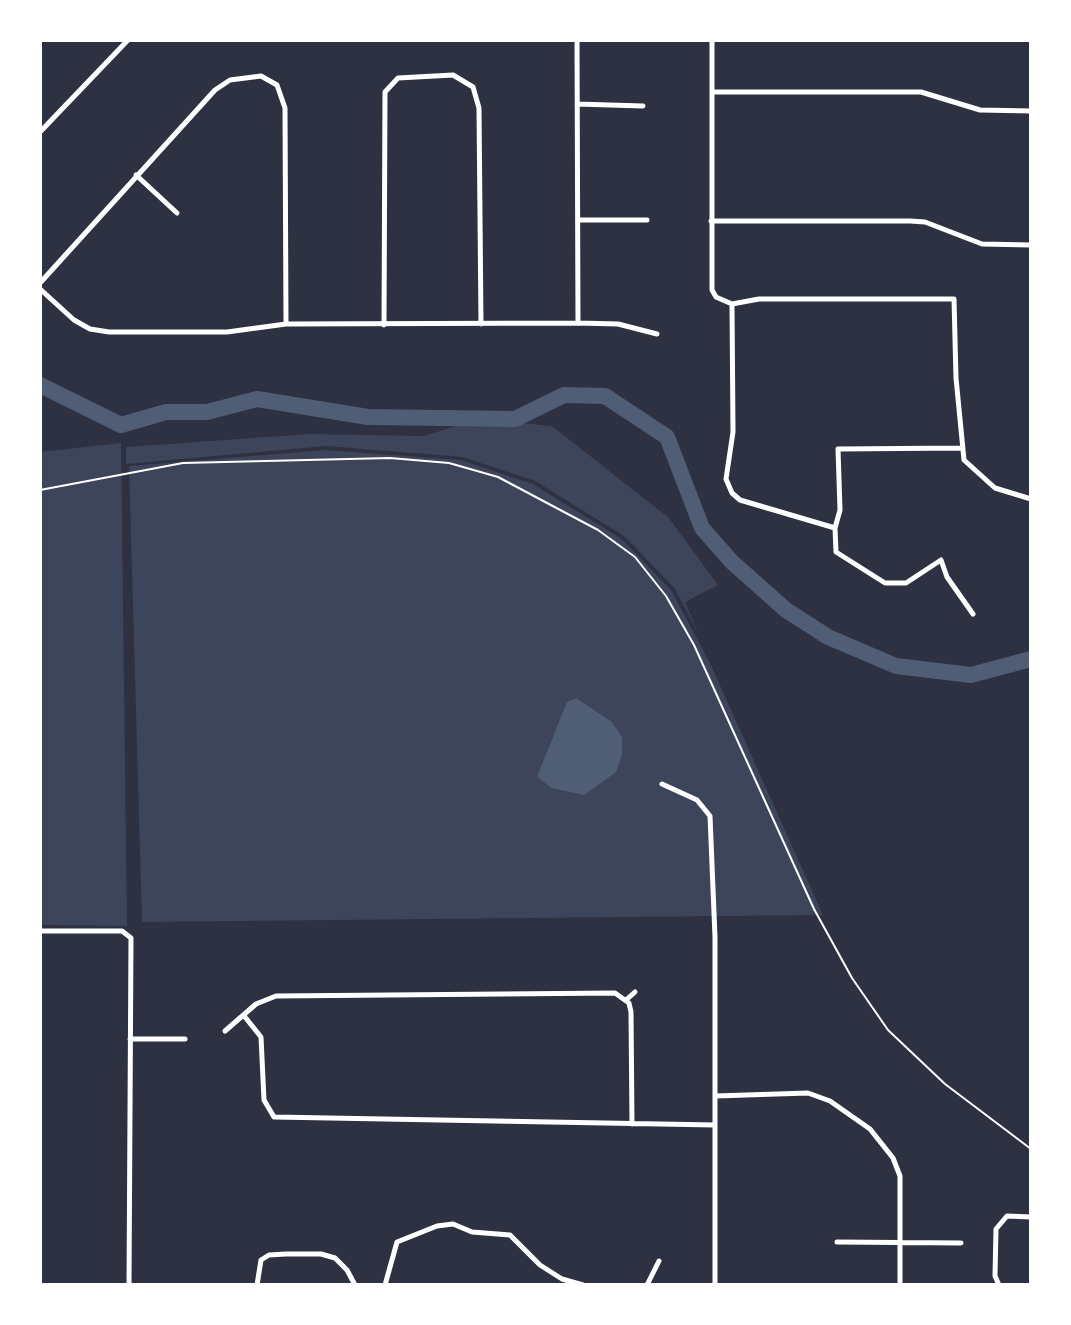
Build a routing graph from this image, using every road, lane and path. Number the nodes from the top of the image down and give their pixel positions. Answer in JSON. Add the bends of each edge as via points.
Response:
{"nodes":[{"id":1,"x":128,"y":40,"type":"edge"},
{"id":2,"x":577,"y":40,"type":"edge"},
{"id":3,"x":712,"y":40,"type":"edge"},
{"id":4,"x":712,"y":92,"type":"junction"},
{"id":5,"x":577,"y":104,"type":"junction"},
{"id":6,"x":643,"y":106,"type":"dead end"},
{"id":7,"x":1031,"y":111,"type":"edge"},
{"id":8,"x":40,"y":132,"type":"edge"},
{"id":9,"x":136,"y":175,"type":"junction"},
{"id":10,"x":177,"y":213,"type":"dead end"},
{"id":11,"x":578,"y":220,"type":"junction"},
{"id":12,"x":647,"y":220,"type":"dead end"},
{"id":13,"x":711,"y":221,"type":"junction"},
{"id":14,"x":1031,"y":245,"type":"edge"},
{"id":15,"x":40,"y":286,"type":"edge"},
{"id":16,"x":732,"y":304,"type":"junction"},
{"id":17,"x":578,"y":323,"type":"junction"},
{"id":18,"x":286,"y":324,"type":"junction"},
{"id":19,"x":481,"y":324,"type":"junction"},
{"id":20,"x":384,"y":325,"type":"junction"},
{"id":21,"x":657,"y":334,"type":"dead end"},
{"id":22,"x":962,"y":448,"type":"junction"},
{"id":23,"x":40,"y":490,"type":"edge"},
{"id":24,"x":1031,"y":499,"type":"edge"},
{"id":25,"x":835,"y":528,"type":"junction"},
{"id":26,"x":973,"y":614,"type":"dead end"},
{"id":27,"x":662,"y":784,"type":"dead end"},
{"id":28,"x":40,"y":931,"type":"edge"},
{"id":29,"x":635,"y":992,"type":"dead end"},
{"id":30,"x":626,"y":1000,"type":"junction"},
{"id":31,"x":245,"y":1017,"type":"junction"},
{"id":32,"x":225,"y":1031,"type":"dead end"},
{"id":33,"x":130,"y":1039,"type":"junction"},
{"id":34,"x":185,"y":1039,"type":"dead end"},
{"id":35,"x":715,"y":1096,"type":"junction"},
{"id":36,"x":632,"y":1124,"type":"junction"},
{"id":37,"x":715,"y":1125,"type":"junction"},
{"id":38,"x":1031,"y":1149,"type":"edge"},
{"id":39,"x":1031,"y":1217,"type":"edge"},
{"id":40,"x":837,"y":1242,"type":"dead end"},
{"id":41,"x":900,"y":1242,"type":"junction"},
{"id":42,"x":961,"y":1243,"type":"dead end"},
{"id":43,"x":659,"y":1261,"type":"dead end"},
{"id":44,"x":129,"y":1285,"type":"edge"},
{"id":45,"x":257,"y":1285,"type":"edge"},
{"id":46,"x":355,"y":1285,"type":"edge"},
{"id":47,"x":385,"y":1285,"type":"edge"},
{"id":48,"x":583,"y":1285,"type":"edge"},
{"id":49,"x":647,"y":1285,"type":"edge"},
{"id":50,"x":715,"y":1285,"type":"edge"},
{"id":51,"x":900,"y":1285,"type":"edge"},
{"id":52,"x":999,"y":1285,"type":"edge"}],
"edges":[{"from":1,"to":8,"type":"street"},
{"from":2,"to":5,"type":"street"},
{"from":3,"to":4,"type":"street"},
{"from":4,"to":7,"type":"street","via":[[921,92],[980,110]]},
{"from":4,"to":13,"type":"street"},
{"from":5,"to":6,"type":"street"},
{"from":5,"to":11,"type":"street"},
{"from":9,"to":10,"type":"street"},
{"from":9,"to":15,"type":"street"},
{"from":9,"to":18,"type":"street","via":[[215,90],[245,76],[261,76],[277,85],[285,108]]},
{"from":11,"to":12,"type":"street"},
{"from":11,"to":17,"type":"street"},
{"from":13,"to":14,"type":"street","via":[[925,222],[982,244]]},
{"from":13,"to":16,"type":"street","via":[[712,290]]},
{"from":15,"to":18,"type":"street","via":[[74,320],[109,332],[227,332]]},
{"from":16,"to":22,"type":"street","via":[[759,299],[954,299]]},
{"from":16,"to":25,"type":"street","via":[[728,488],[740,500]]},
{"from":17,"to":19,"type":"street"},
{"from":17,"to":21,"type":"street","via":[[618,324]]},
{"from":18,"to":20,"type":"street"},
{"from":19,"to":20,"type":"street"},
{"from":19,"to":20,"type":"street","via":[[477,95],[465,79],[424,75],[398,78],[385,92],[383,104]]},
{"from":22,"to":24,"type":"street","via":[[964,460],[995,488]]},
{"from":22,"to":25,"type":"street","via":[[838,449],[840,510]]},
{"from":23,"to":38,"type":"path","via":[[183,463],[390,458],[449,463],[498,477],[598,530],[635,557],[666,596],[694,645],[814,909],[888,1030],[945,1084]]},
{"from":25,"to":26,"type":"street","via":[[836,552],[885,583],[906,583],[941,560]]},
{"from":27,"to":35,"type":"street","via":[[697,800],[710,816]]},
{"from":28,"to":33,"type":"street","via":[[126,932],[131,938]]},
{"from":29,"to":30,"type":"street"},
{"from":30,"to":31,"type":"street","via":[[615,993],[276,996],[256,1004]]},
{"from":30,"to":36,"type":"street","via":[[631,1012]]},
{"from":31,"to":32,"type":"street"},
{"from":31,"to":36,"type":"street","via":[[261,1037],[264,1100],[274,1117]]},
{"from":33,"to":34,"type":"street"},
{"from":33,"to":44,"type":"street"},
{"from":35,"to":37,"type":"street"},
{"from":35,"to":41,"type":"street","via":[[808,1093],[830,1101],[870,1129],[900,1176]]},
{"from":36,"to":37,"type":"street"},
{"from":37,"to":50,"type":"street"},
{"from":39,"to":52,"type":"street","via":[[1007,1216],[996,1229]]},
{"from":40,"to":41,"type":"street"},
{"from":41,"to":42,"type":"street"},
{"from":41,"to":51,"type":"street"},
{"from":43,"to":49,"type":"street"},
{"from":45,"to":46,"type":"street","via":[[261,1260],[286,1254],[335,1258]]},
{"from":47,"to":48,"type":"street","via":[[397,1242],[453,1224],[472,1232],[510,1235],[540,1265]]}]}
